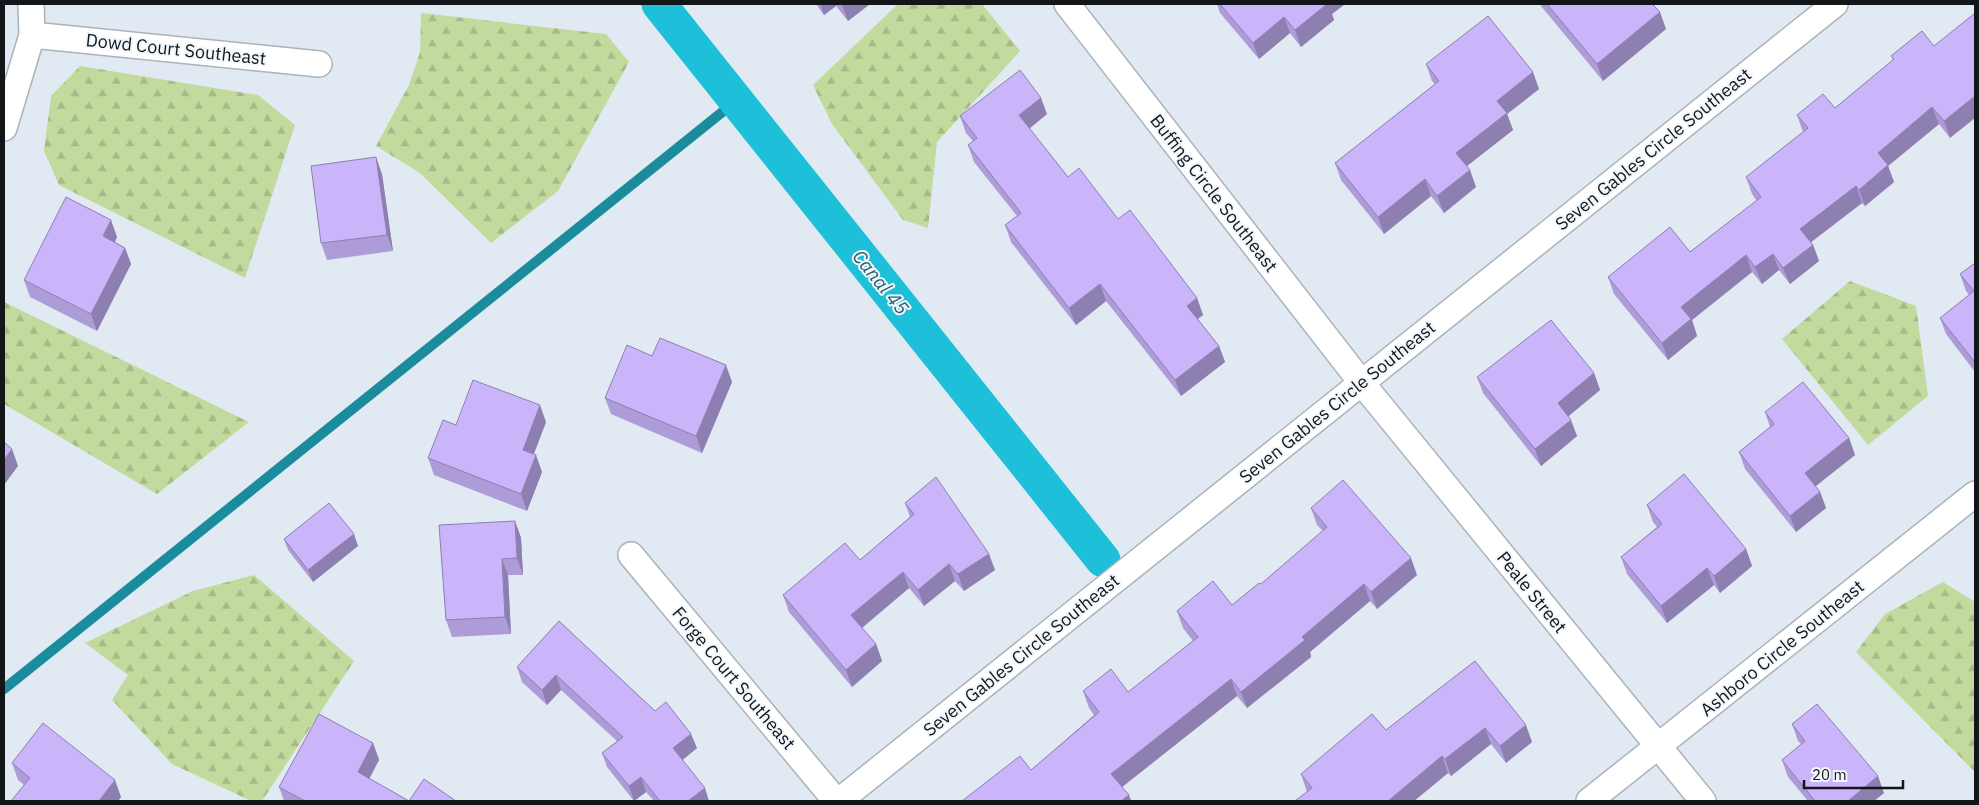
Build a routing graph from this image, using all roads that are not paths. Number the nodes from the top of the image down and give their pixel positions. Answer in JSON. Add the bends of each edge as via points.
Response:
{"nodes":[{"id":1,"x":31,"y":4,"type":"edge"},
{"id":2,"x":1835,"y":4,"type":"edge"},
{"id":3,"x":1075,"y":7,"type":"edge"},
{"id":4,"x":32,"y":35,"type":"junction"},
{"id":5,"x":319,"y":64,"type":"dead end"},
{"id":6,"x":4,"y":128,"type":"edge"},
{"id":7,"x":1361,"y":382,"type":"junction"},
{"id":8,"x":1975,"y":494,"type":"edge"},
{"id":9,"x":631,"y":555,"type":"dead end"},
{"id":10,"x":1658,"y":746,"type":"junction"},
{"id":11,"x":838,"y":801,"type":"edge"},
{"id":12,"x":1589,"y":801,"type":"edge"},
{"id":13,"x":1703,"y":801,"type":"edge"}],
"edges":[{"from":1,"to":4,"type":"street"},
{"from":2,"to":7,"type":"street","name":"Seven Gables Circle Southeast"},
{"from":3,"to":7,"type":"street","name":"Buffing Circle Southeast"},
{"from":4,"to":5,"type":"street","name":"Dowd Court Southeast"},
{"from":4,"to":6,"type":"street"},
{"from":7,"to":10,"type":"street","name":"Peale Street"},
{"from":7,"to":11,"type":"street","name":"Seven Gables Circle Southeast"},
{"from":8,"to":10,"type":"street","name":"Ashboro Circle Southeast"},
{"from":9,"to":11,"type":"street","name":"Forge Court Southeast"},
{"from":10,"to":12,"type":"street","name":"Ashboro Circle Southeast"},
{"from":10,"to":13,"type":"street","name":"Peale Street"}]}
